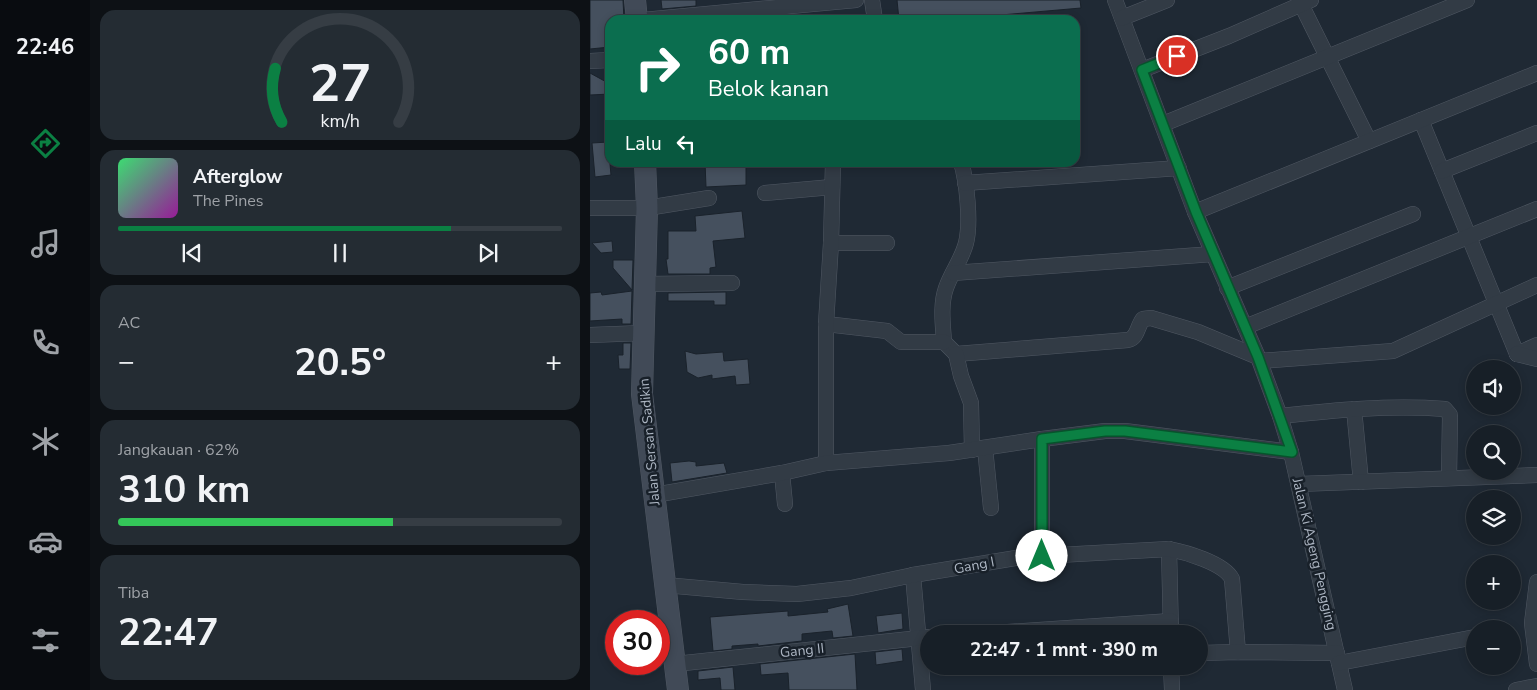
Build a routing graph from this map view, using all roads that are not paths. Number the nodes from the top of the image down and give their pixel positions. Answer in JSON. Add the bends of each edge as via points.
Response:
{"nodes":[{"id":1,"x":635,"y":0,"type":"edge"},
{"id":2,"x":856,"y":0,"type":"edge"},
{"id":3,"x":872,"y":0,"type":"edge"},
{"id":4,"x":1115,"y":0,"type":"edge"},
{"id":5,"x":1167,"y":0,"type":"edge"},
{"id":6,"x":1467,"y":0,"type":"edge"},
{"id":7,"x":1304,"y":1,"type":"edge"},
{"id":8,"x":636,"y":15,"type":"edge"},
{"id":9,"x":696,"y":15,"type":"edge"},
{"id":10,"x":874,"y":15,"type":"edge"},
{"id":11,"x":1122,"y":18,"type":"junction"},
{"id":12,"x":1327,"y":56,"type":"junction"},
{"id":13,"x":605,"y":60,"type":"edge"},
{"id":14,"x":590,"y":61,"type":"edge"},
{"id":15,"x":1142,"y":70,"type":"junction"},
{"id":16,"x":1537,"y":73,"type":"edge"},
{"id":17,"x":1421,"y":120,"type":"junction"},
{"id":18,"x":1163,"y":124,"type":"junction"},
{"id":19,"x":1537,"y":132,"type":"edge"},
{"id":20,"x":1369,"y":141,"type":"junction"},
{"id":21,"x":645,"y":167,"type":"edge"},
{"id":22,"x":833,"y":167,"type":"edge"},
{"id":23,"x":962,"y":167,"type":"edge"},
{"id":24,"x":1179,"y":168,"type":"junction"},
{"id":25,"x":1442,"y":172,"type":"junction"},
{"id":26,"x":965,"y":183,"type":"junction"},
{"id":27,"x":832,"y":186,"type":"junction"},
{"id":28,"x":765,"y":193,"type":"dead end"},
{"id":29,"x":709,"y":198,"type":"dead end"},
{"id":30,"x":590,"y":208,"type":"edge"},
{"id":31,"x":646,"y":208,"type":"junction"},
{"id":32,"x":1537,"y":209,"type":"edge"},
{"id":33,"x":1196,"y":212,"type":"junction"},
{"id":34,"x":1413,"y":214,"type":"dead end"},
{"id":35,"x":1469,"y":236,"type":"junction"},
{"id":36,"x":831,"y":243,"type":"junction"},
{"id":37,"x":887,"y":243,"type":"dead end"},
{"id":38,"x":1213,"y":254,"type":"junction"},
{"id":39,"x":953,"y":273,"type":"junction"},
{"id":40,"x":732,"y":283,"type":"dead end"},
{"id":41,"x":645,"y":284,"type":"junction"},
{"id":42,"x":1537,"y":285,"type":"edge"},
{"id":43,"x":1227,"y":288,"type":"junction"},
{"id":44,"x":1497,"y":304,"type":"junction"},
{"id":45,"x":826,"y":324,"type":"junction"},
{"id":46,"x":1245,"y":327,"type":"junction"},
{"id":47,"x":643,"y":333,"type":"junction"},
{"id":48,"x":590,"y":335,"type":"edge"},
{"id":49,"x":944,"y":342,"type":"junction"},
{"id":50,"x":1537,"y":345,"type":"edge"},
{"id":51,"x":956,"y":354,"type":"junction"},
{"id":52,"x":1517,"y":354,"type":"junction"},
{"id":53,"x":1259,"y":359,"type":"junction"},
{"id":54,"x":1537,"y":359,"type":"edge"},
{"id":55,"x":1354,"y":410,"type":"junction"},
{"id":56,"x":1280,"y":416,"type":"junction"},
{"id":57,"x":1042,"y":439,"type":"junction"},
{"id":58,"x":979,"y":449,"type":"junction"},
{"id":59,"x":1292,"y":452,"type":"junction"},
{"id":60,"x":826,"y":463,"type":"junction"},
{"id":61,"x":782,"y":473,"type":"junction"},
{"id":62,"x":1537,"y":475,"type":"edge"},
{"id":63,"x":1450,"y":478,"type":"junction"},
{"id":64,"x":1360,"y":482,"type":"junction"},
{"id":65,"x":1299,"y":484,"type":"junction"},
{"id":66,"x":654,"y":495,"type":"junction"},
{"id":67,"x":785,"y":504,"type":"dead end"},
{"id":68,"x":991,"y":508,"type":"dead end"},
{"id":69,"x":1169,"y":549,"type":"junction"},
{"id":70,"x":1042,"y":556,"type":"junction"},
{"id":71,"x":913,"y":575,"type":"junction"},
{"id":72,"x":1537,"y":582,"type":"edge"},
{"id":73,"x":665,"y":585,"type":"junction"},
{"id":74,"x":922,"y":625,"type":"edge"},
{"id":75,"x":1171,"y":625,"type":"edge"},
{"id":76,"x":920,"y":637,"type":"edge"},
{"id":77,"x":1466,"y":638,"type":"edge"},
{"id":78,"x":1238,"y":652,"type":"junction"},
{"id":79,"x":1208,"y":653,"type":"edge"},
{"id":80,"x":1338,"y":658,"type":"junction"},
{"id":81,"x":674,"y":664,"type":"junction"},
{"id":82,"x":1537,"y":664,"type":"edge"},
{"id":83,"x":923,"y":675,"type":"edge"},
{"id":84,"x":1171,"y":675,"type":"edge"},
{"id":85,"x":1537,"y":686,"type":"edge"},
{"id":86,"x":678,"y":690,"type":"edge"},
{"id":87,"x":923,"y":690,"type":"edge"},
{"id":88,"x":1172,"y":690,"type":"edge"},
{"id":89,"x":1345,"y":690,"type":"edge"},
{"id":90,"x":1516,"y":690,"type":"edge"}],
"edges":[{"from":1,"to":8,"type":"main road"},
{"from":2,"to":9,"type":"street"},
{"from":3,"to":10,"type":"street"},
{"from":4,"to":11,"type":"street","name":"Jalan Ki Ageng Pengging"},
{"from":5,"to":11,"type":"street"},
{"from":6,"to":12,"type":"street"},
{"from":7,"to":12,"type":"street"},
{"from":7,"to":15,"type":"street","via":[[1229,36]]},
{"from":11,"to":15,"type":"street","name":"Jalan Ki Ageng Pengging"},
{"from":12,"to":18,"type":"street"},
{"from":12,"to":20,"type":"street"},
{"from":13,"to":14,"type":"street"},
{"from":15,"to":18,"type":"street","name":"Jalan Ki Ageng Pengging"},
{"from":16,"to":17,"type":"street"},
{"from":17,"to":20,"type":"street"},
{"from":17,"to":25,"type":"street"},
{"from":18,"to":24,"type":"street","name":"Jalan Ki Ageng Pengging"},
{"from":19,"to":25,"type":"street"},
{"from":20,"to":33,"type":"street"},
{"from":21,"to":31,"type":"main road","name":"Jalan Sersan Sadikin"},
{"from":22,"to":27,"type":"street"},
{"from":23,"to":26,"type":"street"},
{"from":24,"to":26,"type":"street"},
{"from":24,"to":33,"type":"street","name":"Jalan Ki Ageng Pengging"},
{"from":25,"to":35,"type":"street"},
{"from":26,"to":39,"type":"street","via":[[966,242]]},
{"from":27,"to":28,"type":"street"},
{"from":27,"to":36,"type":"street"},
{"from":29,"to":31,"type":"street"},
{"from":30,"to":31,"type":"street"},
{"from":31,"to":41,"type":"main road","name":"Jalan Sersan Sadikin"},
{"from":32,"to":35,"type":"street"},
{"from":33,"to":38,"type":"street","name":"Jalan Ki Ageng Pengging"},
{"from":34,"to":43,"type":"street"},
{"from":35,"to":44,"type":"street"},
{"from":35,"to":46,"type":"street"},
{"from":36,"to":37,"type":"street"},
{"from":36,"to":45,"type":"street"},
{"from":38,"to":39,"type":"street"},
{"from":38,"to":43,"type":"street","name":"Jalan Ki Ageng Pengging"},
{"from":39,"to":49,"type":"street","via":[[943,303]]},
{"from":40,"to":41,"type":"street"},
{"from":41,"to":47,"type":"main road","name":"Jalan Sersan Sadikin"},
{"from":42,"to":44,"type":"street"},
{"from":43,"to":46,"type":"street","name":"Jalan Ki Ageng Pengging"},
{"from":44,"to":52,"type":"street"},
{"from":44,"to":53,"type":"street","via":[[1393,351]]},
{"from":45,"to":49,"type":"street","via":[[887,332],[901,342]]},
{"from":45,"to":60,"type":"street"},
{"from":46,"to":53,"type":"street","name":"Jalan Ki Ageng Pengging"},
{"from":47,"to":48,"type":"street"},
{"from":47,"to":66,"type":"main road","name":"Jalan Sersan Sadikin","via":[[642,394]]},
{"from":49,"to":51,"type":"street"},
{"from":50,"to":52,"type":"street"},
{"from":51,"to":53,"type":"street","via":[[1128,340],[1135,336],[1143,319],[1151,318],[1198,332]]},
{"from":51,"to":58,"type":"street","via":[[971,403]]},
{"from":52,"to":54,"type":"street"},
{"from":53,"to":56,"type":"street","name":"Jalan Ki Ageng Pengging"},
{"from":55,"to":56,"type":"street"},
{"from":55,"to":63,"type":"street","via":[[1446,409],[1450,415]]},
{"from":55,"to":64,"type":"street"},
{"from":56,"to":59,"type":"street","name":"Jalan Ki Ageng Pengging"},
{"from":57,"to":58,"type":"street"},
{"from":57,"to":59,"type":"street","via":[[1125,431]]},
{"from":57,"to":70,"type":"street"},
{"from":58,"to":60,"type":"street"},
{"from":58,"to":68,"type":"street"},
{"from":59,"to":65,"type":"street","name":"Jalan Ki Ageng Pengging"},
{"from":60,"to":61,"type":"street"},
{"from":61,"to":66,"type":"street"},
{"from":61,"to":67,"type":"street"},
{"from":62,"to":63,"type":"street"},
{"from":63,"to":64,"type":"street"},
{"from":64,"to":65,"type":"street"},
{"from":65,"to":80,"type":"street","name":"Jalan Ki Ageng Pengging"},
{"from":66,"to":73,"type":"main road","name":"Jalan Sersan Sadikin"},
{"from":69,"to":70,"type":"street","name":"Gang I"},
{"from":69,"to":75,"type":"street"},
{"from":69,"to":78,"type":"street","name":"Gang I","via":[[1222,568],[1230,575]]},
{"from":70,"to":71,"type":"street","name":"Gang I"},
{"from":71,"to":73,"type":"street","name":"Gang I","via":[[851,588],[797,594]]},
{"from":71,"to":74,"type":"street"},
{"from":72,"to":82,"type":"street","via":[[1532,623]]},
{"from":73,"to":81,"type":"main road","name":"Jalan Sersan Sadikin"},
{"from":76,"to":81,"type":"street","name":"Gang II"},
{"from":77,"to":80,"type":"street"},
{"from":78,"to":79,"type":"street"},
{"from":78,"to":80,"type":"street"},
{"from":80,"to":89,"type":"street","name":"Jalan Ki Ageng Pengging"},
{"from":81,"to":86,"type":"main road","name":"Jalan Sersan Sadikin"},
{"from":83,"to":87,"type":"street"},
{"from":84,"to":88,"type":"street"},
{"from":85,"to":90,"type":"street"}]}
